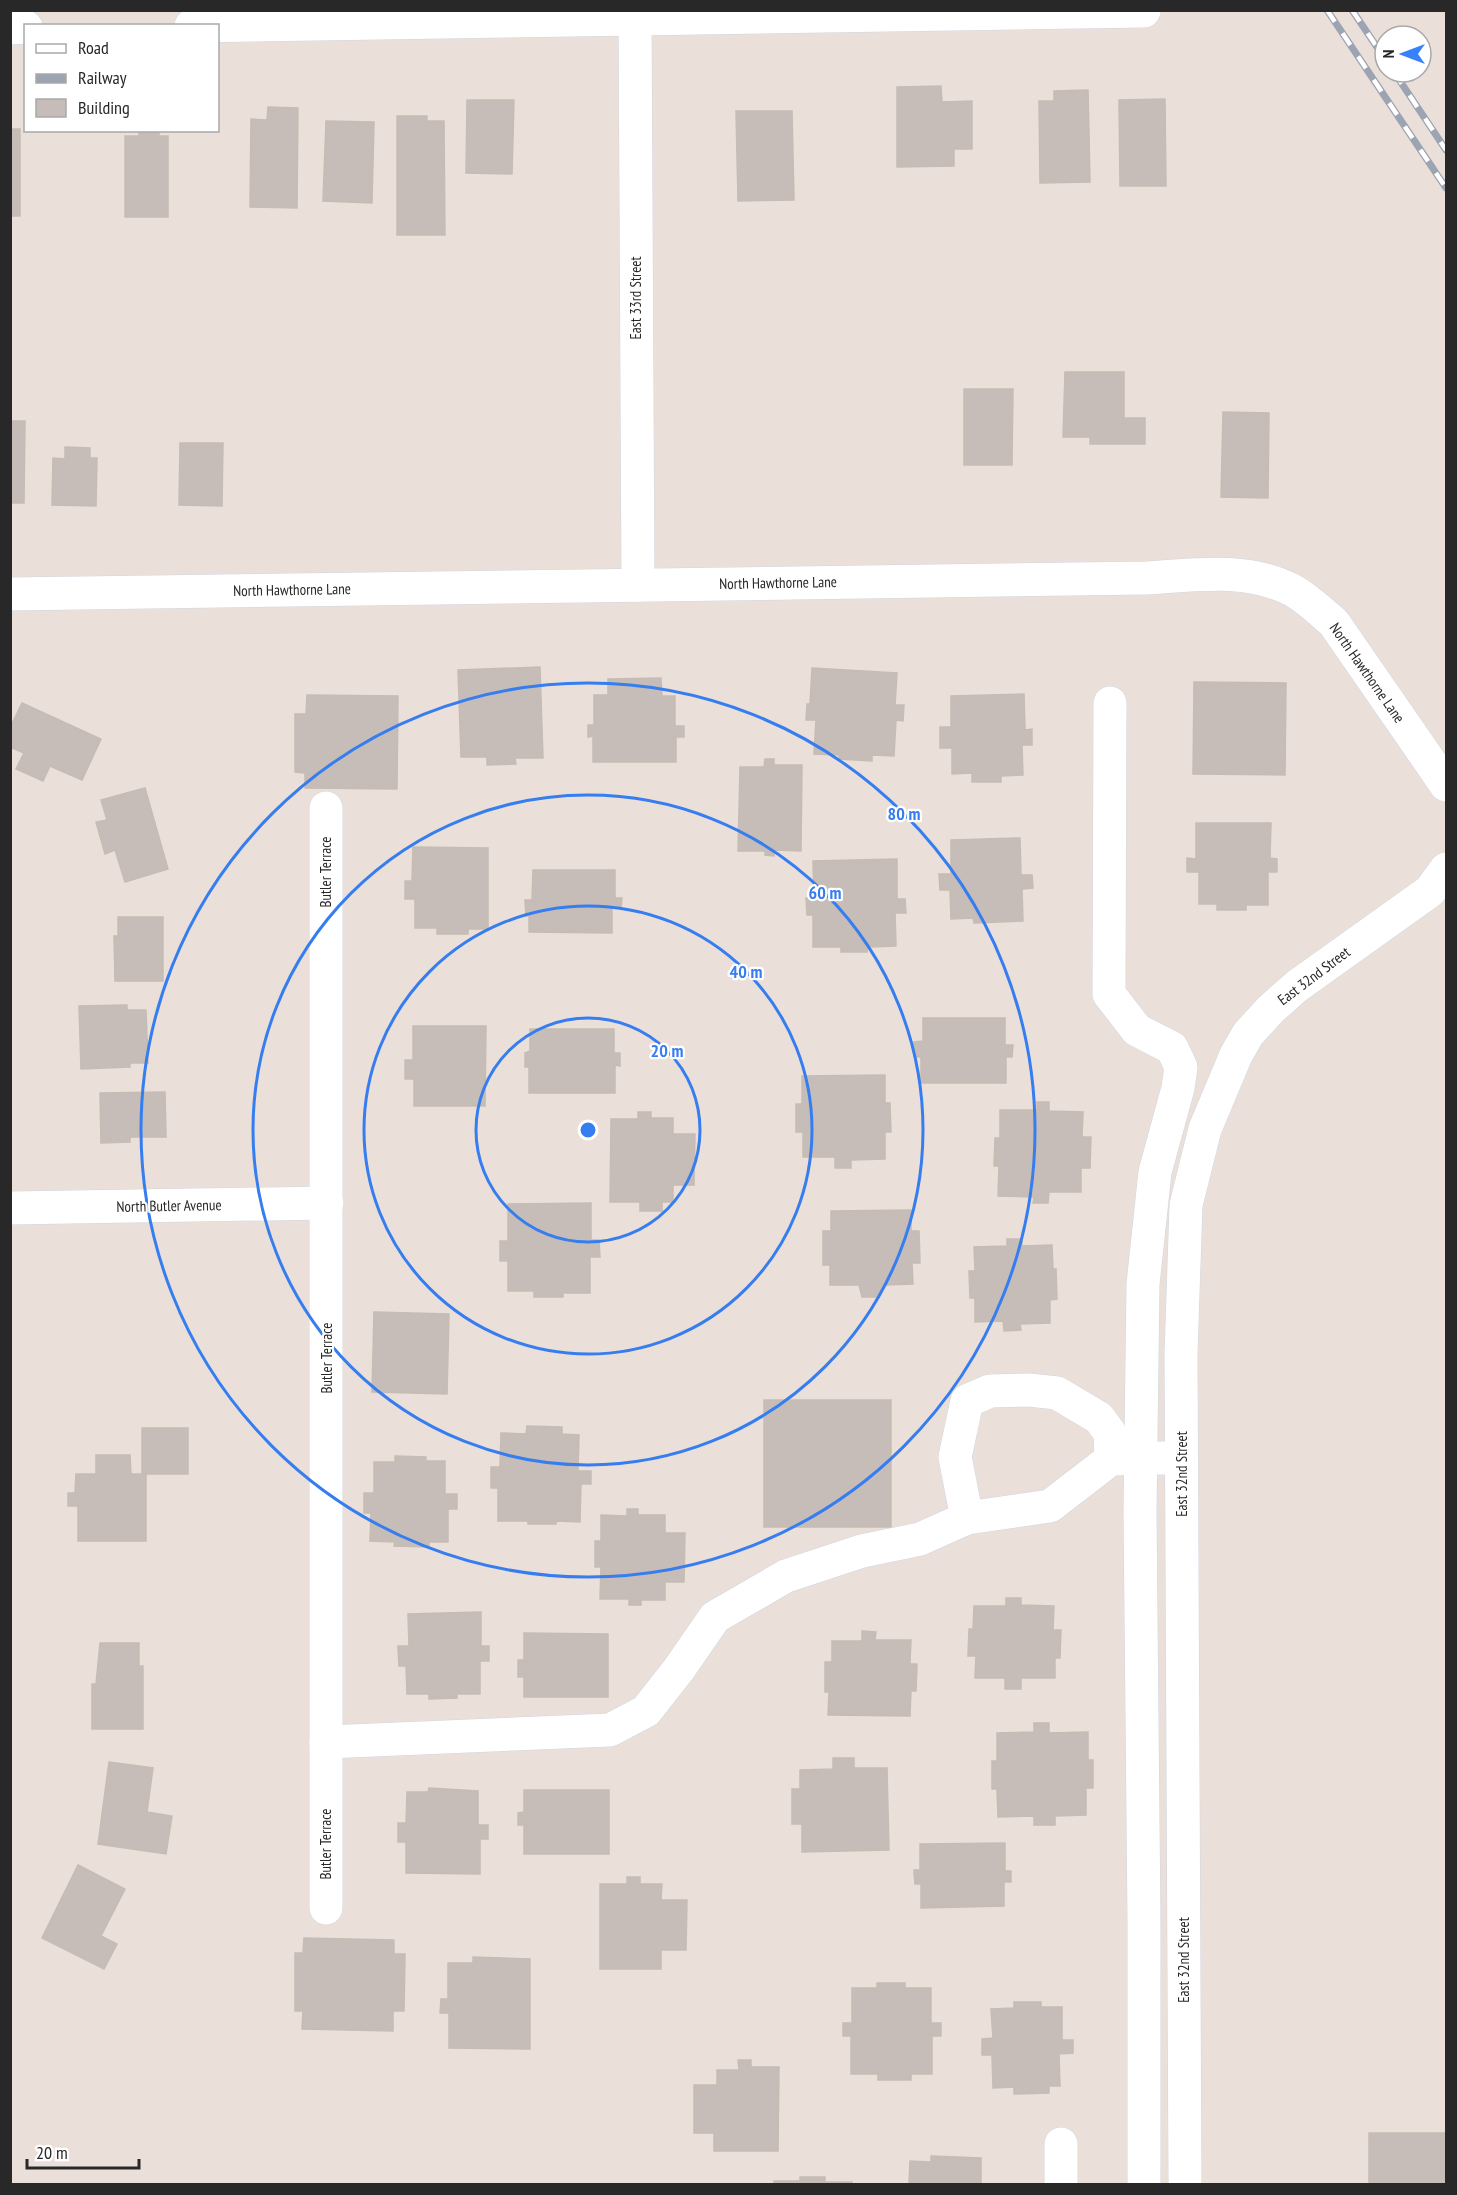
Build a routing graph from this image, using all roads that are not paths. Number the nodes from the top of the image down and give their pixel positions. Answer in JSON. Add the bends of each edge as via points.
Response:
{"nodes":[{"id":1,"x":1144,"y":12,"type":"edge"},
{"id":2,"x":635,"y":15,"type":"edge"},
{"id":3,"x":219,"y":25,"type":"edge"},
{"id":4,"x":638,"y":585,"type":"junction"},
{"id":5,"x":10,"y":594,"type":"edge"},
{"id":6,"x":1110,"y":703,"type":"dead end"},
{"id":7,"x":1446,"y":785,"type":"edge"},
{"id":8,"x":326,"y":808,"type":"dead end"},
{"id":9,"x":1446,"y":869,"type":"edge"},
{"id":10,"x":327,"y":1203,"type":"junction"},
{"id":11,"x":10,"y":1208,"type":"edge"},
{"id":12,"x":1182,"y":1457,"type":"junction"},
{"id":13,"x":1126,"y":1459,"type":"junction"},
{"id":14,"x":967,"y":1518,"type":"junction"},
{"id":15,"x":326,"y":1742,"type":"junction"},
{"id":16,"x":326,"y":1908,"type":"dead end"},
{"id":17,"x":1061,"y":2144,"type":"dead end"},
{"id":18,"x":1061,"y":2184,"type":"edge"},
{"id":19,"x":1144,"y":2184,"type":"edge"},
{"id":20,"x":1185,"y":2184,"type":"edge"}],
"edges":[{"from":1,"to":2,"type":"street"},
{"from":2,"to":3,"type":"street"},
{"from":2,"to":4,"type":"street","name":"East 33rd Street"},
{"from":4,"to":5,"type":"street","name":"North Hawthorne Lane"},
{"from":4,"to":7,"type":"street","name":"North Hawthorne Lane","via":[[1220,574],[1261,578],[1289,588],[1334,623]]},
{"from":6,"to":13,"type":"street","via":[[1109,994],[1137,1030],[1172,1048],[1181,1067],[1155,1172]]},
{"from":8,"to":10,"type":"street","name":"Butler Terrace"},
{"from":9,"to":12,"type":"street","name":"East 32nd Street","via":[[1430,891],[1297,986],[1248,1034],[1236,1054],[1205,1129],[1186,1205]]},
{"from":10,"to":11,"type":"street","name":"North Butler Avenue"},
{"from":10,"to":15,"type":"street","name":"Butler Terrace"},
{"from":12,"to":13,"type":"street"},
{"from":12,"to":20,"type":"street","name":"East 32nd Street"},
{"from":13,"to":14,"type":"street","via":[[1050,1506]]},
{"from":13,"to":14,"type":"street","via":[[1099,1418],[1057,1393],[990,1391],[967,1401],[955,1457]]},
{"from":13,"to":19,"type":"street"},
{"from":14,"to":15,"type":"street","via":[[920,1539],[862,1551],[786,1576],[715,1617],[646,1712],[610,1730]]},
{"from":15,"to":16,"type":"street","name":"Butler Terrace"},
{"from":17,"to":18,"type":"street"}]}
